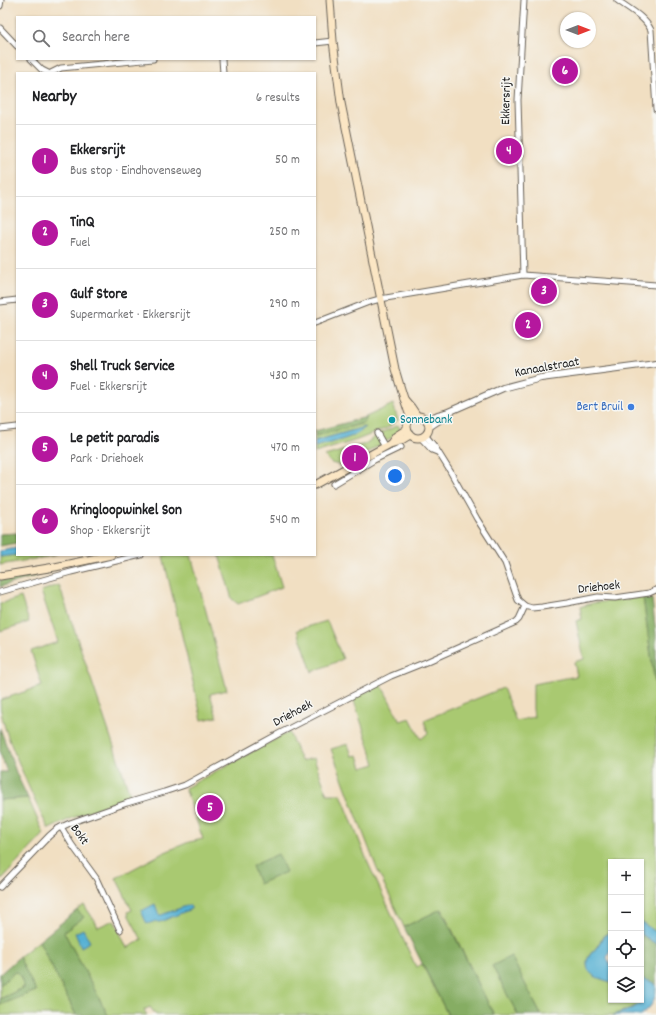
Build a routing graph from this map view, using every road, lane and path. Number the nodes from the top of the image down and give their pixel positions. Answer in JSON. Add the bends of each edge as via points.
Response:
{"nodes":[{"id":1,"x":1,"y":0,"type":"edge"},
{"id":2,"x":330,"y":0,"type":"edge"},
{"id":3,"x":524,"y":0,"type":"edge"},
{"id":4,"x":616,"y":0,"type":"edge"},
{"id":5,"x":0,"y":6,"type":"edge"},
{"id":6,"x":0,"y":28,"type":"edge"},
{"id":7,"x":332,"y":41,"type":"junction"},
{"id":8,"x":316,"y":43,"type":"edge"},
{"id":9,"x":16,"y":45,"type":"edge"},
{"id":10,"x":31,"y":60,"type":"edge"},
{"id":11,"x":143,"y":60,"type":"edge"},
{"id":12,"x":222,"y":60,"type":"edge"},
{"id":13,"x":46,"y":72,"type":"edge"},
{"id":14,"x":52,"y":72,"type":"edge"},
{"id":15,"x":223,"y":72,"type":"edge"},
{"id":16,"x":656,"y":108,"type":"edge"},
{"id":17,"x":523,"y":275,"type":"junction"},
{"id":18,"x":656,"y":285,"type":"edge"},
{"id":19,"x":380,"y":299,"type":"junction"},
{"id":20,"x":16,"y":300,"type":"edge"},
{"id":21,"x":0,"y":302,"type":"edge"},
{"id":22,"x":316,"y":323,"type":"edge"},
{"id":23,"x":656,"y":363,"type":"edge"},
{"id":24,"x":414,"y":418,"type":"junction"},
{"id":25,"x":428,"y":424,"type":"junction"},
{"id":26,"x":16,"y":427,"type":"edge"},
{"id":27,"x":0,"y":428,"type":"edge"},
{"id":28,"x":409,"y":432,"type":"junction"},
{"id":29,"x":377,"y":433,"type":"dead end"},
{"id":30,"x":424,"y":437,"type":"junction"},
{"id":31,"x":388,"y":445,"type":"junction"},
{"id":32,"x":401,"y":446,"type":"dead end"},
{"id":33,"x":372,"y":458,"type":"junction"},
{"id":34,"x":334,"y":484,"type":"dead end"},
{"id":35,"x":316,"y":485,"type":"edge"},
{"id":36,"x":106,"y":556,"type":"edge"},
{"id":37,"x":137,"y":556,"type":"edge"},
{"id":38,"x":0,"y":576,"type":"edge"},
{"id":39,"x":654,"y":591,"type":"edge"},
{"id":40,"x":0,"y":592,"type":"edge"},
{"id":41,"x":524,"y":606,"type":"junction"},
{"id":42,"x":61,"y":827,"type":"junction"},
{"id":43,"x":0,"y":887,"type":"edge"},
{"id":44,"x":120,"y":930,"type":"dead end"}],
"edges":[{"from":1,"to":5,"type":"street"},
{"from":2,"to":7,"type":"main road"},
{"from":3,"to":17,"type":"street","name":"Ekkersrijt","via":[[518,100]]},
{"from":4,"to":16,"type":"street","via":[[641,17],[651,30]]},
{"from":6,"to":9,"type":"street"},
{"from":7,"to":8,"type":"street"},
{"from":7,"to":19,"type":"main road","via":[[341,103]]},
{"from":10,"to":13,"type":"street"},
{"from":11,"to":14,"type":"street","via":[[61,68]]},
{"from":12,"to":15,"type":"street"},
{"from":17,"to":18,"type":"street"},
{"from":17,"to":19,"type":"street"},
{"from":19,"to":22,"type":"street"},
{"from":19,"to":24,"type":"main road","via":[[406,409]]},
{"from":20,"to":21,"type":"street"},
{"from":23,"to":25,"type":"street","name":"Kanaalstraat","via":[[526,381],[438,414]]},
{"from":24,"to":25,"type":"main road","via":[[424,418]]},
{"from":24,"to":28,"type":"main road","via":[[408,422]]},
{"from":25,"to":30,"type":"main road","via":[[429,431]]},
{"from":26,"to":27,"type":"street"},
{"from":28,"to":30,"type":"main road","via":[[417,438]]},
{"from":28,"to":31,"type":"main road","via":[[396,436]]},
{"from":29,"to":31,"type":"street"},
{"from":30,"to":41,"type":"street","via":[[450,471],[505,563],[518,600]]},
{"from":31,"to":33,"type":"main road"},
{"from":32,"to":33,"type":"street"},
{"from":33,"to":34,"type":"street"},
{"from":33,"to":35,"type":"main road"},
{"from":36,"to":38,"type":"main road"},
{"from":37,"to":40,"type":"street"},
{"from":39,"to":41,"type":"street","name":"Driehoek","via":[[542,607]]},
{"from":41,"to":42,"type":"street","name":"Driehoek","via":[[516,622],[391,676],[190,782]]},
{"from":42,"to":43,"type":"street","name":"Bokt"},
{"from":42,"to":44,"type":"street","name":"Bokt","via":[[96,878]]}]}
